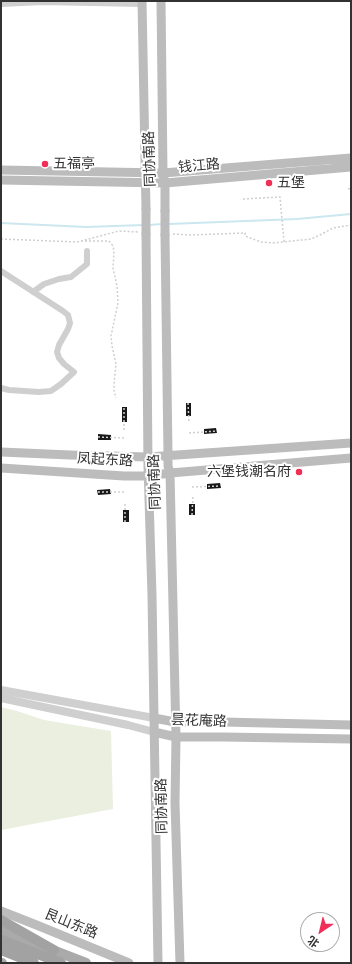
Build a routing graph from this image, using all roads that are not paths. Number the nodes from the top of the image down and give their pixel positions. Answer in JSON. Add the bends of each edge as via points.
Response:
{"nodes":[{"id":1,"x":161,"y":1,"type":"edge"},
{"id":2,"x":142,"y":2,"type":"edge"},
{"id":3,"x":1,"y":4,"type":"edge"},
{"id":4,"x":351,"y":158,"type":"edge"},
{"id":5,"x":351,"y":167,"type":"edge"},
{"id":6,"x":1,"y":170,"type":"edge"},
{"id":7,"x":146,"y":172,"type":"junction"},
{"id":8,"x":163,"y":173,"type":"junction"},
{"id":9,"x":1,"y":180,"type":"edge"},
{"id":10,"x":146,"y":183,"type":"junction"},
{"id":11,"x":165,"y":183,"type":"junction"},
{"id":12,"x":87,"y":251,"type":"dead end"},
{"id":13,"x":1,"y":271,"type":"edge"},
{"id":14,"x":34,"y":292,"type":"junction"},
{"id":15,"x":1,"y":388,"type":"edge"},
{"id":16,"x":351,"y":443,"type":"edge"},
{"id":17,"x":1,"y":452,"type":"edge"},
{"id":18,"x":168,"y":455,"type":"junction"},
{"id":19,"x":148,"y":457,"type":"junction"},
{"id":20,"x":351,"y":458,"type":"edge"},
{"id":21,"x":1,"y":468,"type":"edge"},
{"id":22,"x":170,"y":473,"type":"junction"},
{"id":23,"x":149,"y":476,"type":"junction"},
{"id":24,"x":1,"y":690,"type":"edge"},
{"id":25,"x":1,"y":698,"type":"edge"},
{"id":26,"x":154,"y":718,"type":"junction"},
{"id":27,"x":175,"y":722,"type":"junction"},
{"id":28,"x":351,"y":725,"type":"edge"},
{"id":29,"x":154,"y":732,"type":"junction"},
{"id":30,"x":176,"y":737,"type":"junction"},
{"id":31,"x":351,"y":739,"type":"edge"},
{"id":32,"x":1,"y":911,"type":"edge"},
{"id":33,"x":1,"y":920,"type":"edge"},
{"id":34,"x":1,"y":930,"type":"edge"},
{"id":35,"x":1,"y":940,"type":"edge"},
{"id":36,"x":1,"y":950,"type":"edge"},
{"id":37,"x":54,"y":950,"type":"junction"},
{"id":38,"x":34,"y":963,"type":"edge"},
{"id":39,"x":61,"y":963,"type":"edge"},
{"id":40,"x":86,"y":963,"type":"edge"},
{"id":41,"x":129,"y":963,"type":"edge"},
{"id":42,"x":158,"y":963,"type":"edge"},
{"id":43,"x":180,"y":963,"type":"edge"}],
"edges":[{"from":1,"to":8,"type":"main road","name":"同协南路"},
{"from":2,"to":3,"type":"street"},
{"from":2,"to":7,"type":"main road","name":"同协南路"},
{"from":4,"to":8,"type":"main road","name":"钱江路"},
{"from":5,"to":11,"type":"main road","name":"钱江路"},
{"from":6,"to":7,"type":"main road","name":"钱江路"},
{"from":7,"to":8,"type":"main road","name":"钱江路"},
{"from":7,"to":10,"type":"main road","name":"同协南路"},
{"from":8,"to":11,"type":"main road","name":"同协南路"},
{"from":9,"to":10,"type":"main road","name":"钱江路"},
{"from":10,"to":11,"type":"main road","name":"钱江路"},
{"from":10,"to":19,"type":"main road","name":"同协南路","bridge":true},
{"from":11,"to":18,"type":"main road","name":"同协南路","bridge":true},
{"from":12,"to":14,"type":"street","via":[[86,264],[71,277],[44,284]]},
{"from":13,"to":14,"type":"street"},
{"from":14,"to":15,"type":"street","via":[[68,315],[70,324],[57,352],[64,364],[74,372],[51,391]]},
{"from":16,"to":18,"type":"main road","name":"凤起东路"},
{"from":17,"to":19,"type":"main road","name":"凤起东路"},
{"from":18,"to":19,"type":"main road","name":"凤起东路"},
{"from":18,"to":22,"type":"main road","name":"同协南路"},
{"from":19,"to":23,"type":"main road","name":"同协南路"},
{"from":20,"to":22,"type":"main road","name":"凤起东路"},
{"from":21,"to":23,"type":"main road","name":"凤起东路"},
{"from":22,"to":23,"type":"main road","name":"凤起东路"},
{"from":22,"to":27,"type":"main road","name":"同协南路"},
{"from":23,"to":26,"type":"main road","name":"同协南路"},
{"from":24,"to":26,"type":"street","name":"昙花庵路"},
{"from":25,"to":29,"type":"street","name":"昙花庵路"},
{"from":26,"to":27,"type":"main road","name":"昙花庵路"},
{"from":26,"to":29,"type":"main road","name":"同协南路"},
{"from":27,"to":28,"type":"main road","name":"昙花庵路"},
{"from":27,"to":30,"type":"main road","name":"同协南路"},
{"from":29,"to":30,"type":"main road","name":"昙花庵路"},
{"from":29,"to":42,"type":"main road","name":"同协南路"},
{"from":30,"to":31,"type":"main road","name":"昙花庵路"},
{"from":30,"to":43,"type":"main road","name":"同协南路","via":[[175,803]]},
{"from":32,"to":41,"type":"main road","name":"艮山东路"},
{"from":33,"to":37,"type":"highway"},
{"from":34,"to":37,"type":"main road"},
{"from":35,"to":39,"type":"highway"},
{"from":36,"to":38,"type":"highway"},
{"from":37,"to":40,"type":"main road"}]}
